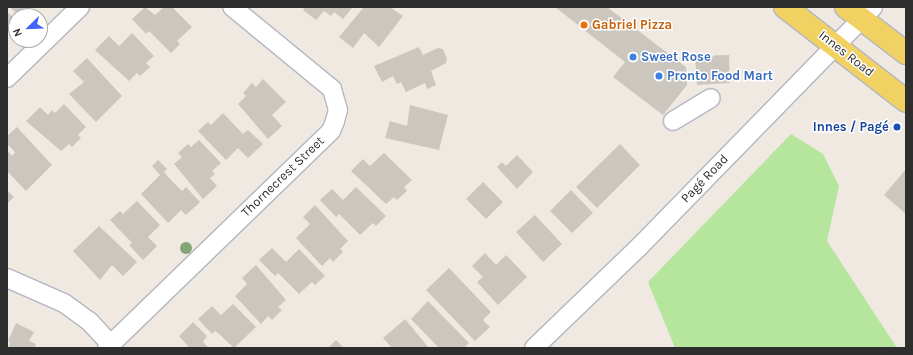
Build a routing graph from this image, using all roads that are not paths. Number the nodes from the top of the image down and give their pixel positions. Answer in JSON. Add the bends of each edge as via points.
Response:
{"nodes":[{"id":1,"x":80,"y":7,"type":"edge"},
{"id":2,"x":232,"y":7,"type":"edge"},
{"id":3,"x":785,"y":7,"type":"edge"},
{"id":4,"x":860,"y":11,"type":"edge"},
{"id":5,"x":835,"y":45,"type":"junction"},
{"id":6,"x":906,"y":53,"type":"edge"},
{"id":7,"x":7,"y":78,"type":"edge"},
{"id":8,"x":711,"y":98,"type":"dead end"},
{"id":9,"x":906,"y":101,"type":"edge"},
{"id":10,"x":673,"y":121,"type":"dead end"},
{"id":11,"x":7,"y":278,"type":"edge"},
{"id":12,"x":109,"y":346,"type":"edge"},
{"id":13,"x":534,"y":348,"type":"edge"}],
"edges":[{"from":1,"to":7,"type":"street"},
{"from":2,"to":12,"type":"street","name":"Thornecrest Street","via":[[332,89],[338,110],[335,121],[331,131]]},
{"from":3,"to":5,"type":"main road","name":"Innes Road"},
{"from":4,"to":5,"type":"street","name":"Pagé Road"},
{"from":4,"to":6,"type":"main road"},
{"from":5,"to":9,"type":"main road","name":"Innes Road"},
{"from":5,"to":13,"type":"street","name":"Pagé Road","via":[[639,248]]},
{"from":8,"to":10,"type":"street"},
{"from":11,"to":12,"type":"street","name":"Thornecrest Street","via":[[64,303],[89,321]]}]}
